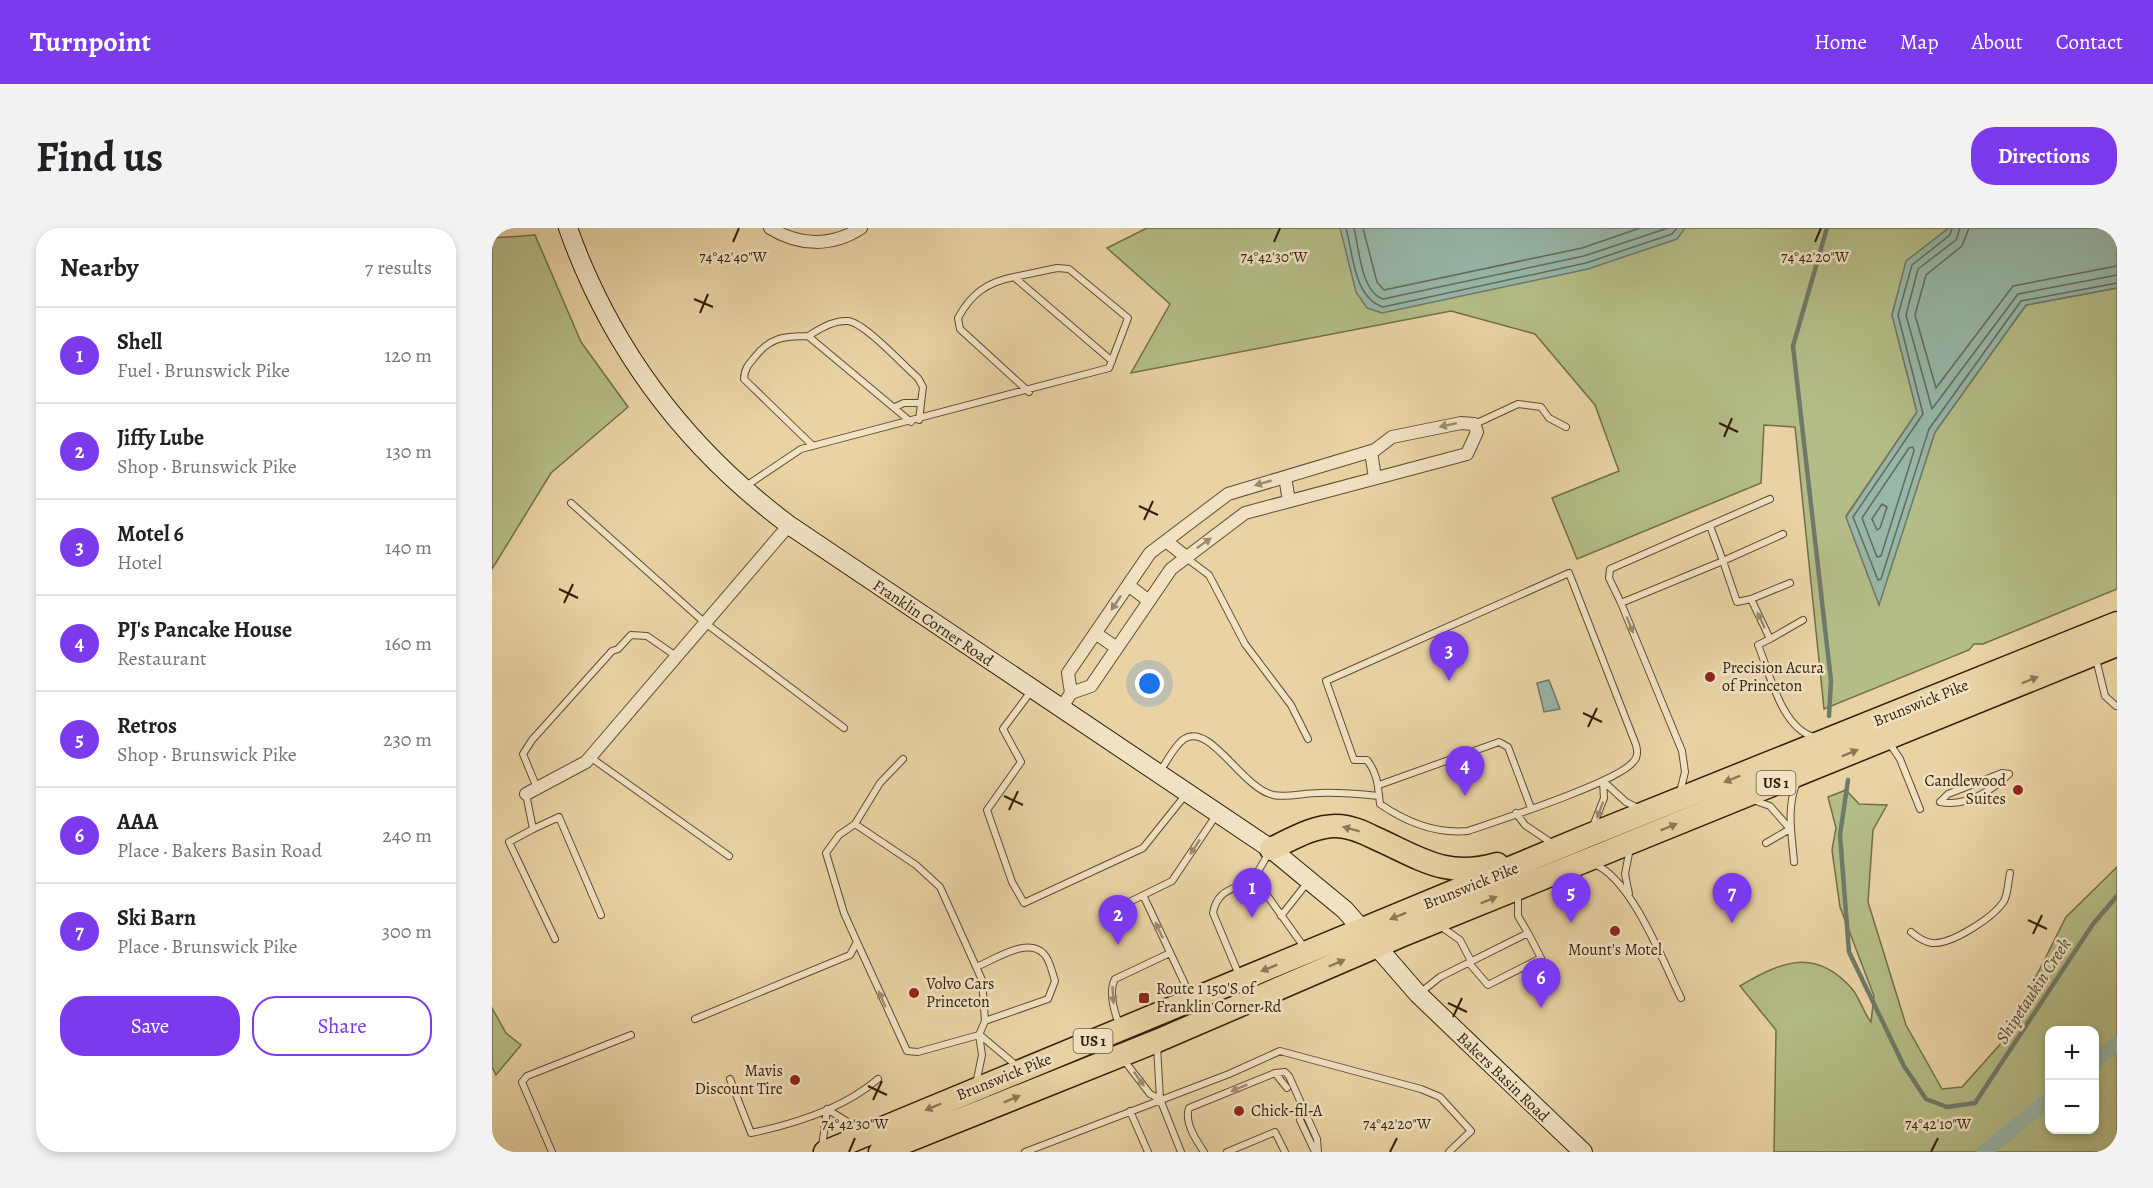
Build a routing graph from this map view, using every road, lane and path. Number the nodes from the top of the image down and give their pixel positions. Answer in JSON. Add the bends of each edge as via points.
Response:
{"nodes":[{"id":1,"x":568,"y":228,"type":"edge"},
{"id":2,"x":770,"y":228,"type":"edge"},
{"id":3,"x":861,"y":228,"type":"edge"},
{"id":4,"x":1014,"y":277,"type":"junction"},
{"id":5,"x":808,"y":336,"type":"junction"},
{"id":6,"x":1112,"y":361,"type":"junction"},
{"id":7,"x":1029,"y":392,"type":"junction"},
{"id":8,"x":921,"y":403,"type":"junction"},
{"id":9,"x":895,"y":407,"type":"junction"},
{"id":10,"x":919,"y":420,"type":"junction"},
{"id":11,"x":911,"y":422,"type":"junction"},
{"id":12,"x":1474,"y":424,"type":"junction"},
{"id":13,"x":1566,"y":427,"type":"dead end"},
{"id":14,"x":813,"y":446,"type":"junction"},
{"id":15,"x":1371,"y":452,"type":"junction"},
{"id":16,"x":1285,"y":477,"type":"junction"},
{"id":17,"x":1375,"y":478,"type":"junction"},
{"id":18,"x":743,"y":488,"type":"junction"},
{"id":19,"x":1770,"y":499,"type":"dead end"},
{"id":20,"x":1289,"y":501,"type":"junction"},
{"id":21,"x":571,"y":503,"type":"dead end"},
{"id":22,"x":789,"y":525,"type":"junction"},
{"id":23,"x":1710,"y":526,"type":"junction"},
{"id":24,"x":1784,"y":534,"type":"dead end"},
{"id":25,"x":1166,"y":541,"type":"junction"},
{"id":26,"x":1185,"y":556,"type":"junction"},
{"id":27,"x":1723,"y":561,"type":"junction"},
{"id":28,"x":1790,"y":583,"type":"dead end"},
{"id":29,"x":1128,"y":585,"type":"junction"},
{"id":30,"x":1751,"y":599,"type":"junction"},
{"id":31,"x":1149,"y":601,"type":"junction"},
{"id":32,"x":1621,"y":603,"type":"junction"},
{"id":33,"x":1803,"y":620,"type":"dead end"},
{"id":34,"x":704,"y":622,"type":"junction"},
{"id":35,"x":2117,"y":623,"type":"edge"},
{"id":36,"x":1095,"y":633,"type":"junction"},
{"id":37,"x":1770,"y":639,"type":"junction"},
{"id":38,"x":2117,"y":645,"type":"edge"},
{"id":39,"x":1117,"y":648,"type":"junction"},
{"id":40,"x":2095,"y":653,"type":"junction"},
{"id":41,"x":676,"y":656,"type":"junction"},
{"id":42,"x":1032,"y":690,"type":"junction"},
{"id":43,"x":1071,"y":693,"type":"junction"},
{"id":44,"x":2116,"y":706,"type":"edge"},
{"id":45,"x":1060,"y":710,"type":"junction"},
{"id":46,"x":844,"y":728,"type":"dead end"},
{"id":47,"x":1887,"y":738,"type":"junction"},
{"id":48,"x":1308,"y":739,"type":"dead end"},
{"id":49,"x":1829,"y":740,"type":"junction"},
{"id":50,"x":590,"y":757,"type":"junction"},
{"id":51,"x":903,"y":759,"type":"dead end"},
{"id":52,"x":1800,"y":773,"type":"junction"},
{"id":53,"x":1158,"y":774,"type":"junction"},
{"id":54,"x":1603,"y":781,"type":"junction"},
{"id":55,"x":1379,"y":785,"type":"junction"},
{"id":56,"x":532,"y":791,"type":"junction"},
{"id":57,"x":1187,"y":793,"type":"junction"},
{"id":58,"x":1379,"y":796,"type":"junction"},
{"id":59,"x":1744,"y":796,"type":"junction"},
{"id":60,"x":1677,"y":802,"type":"junction"},
{"id":61,"x":1940,"y":802,"type":"joint"},
{"id":62,"x":1531,"y":808,"type":"junction"},
{"id":63,"x":1920,"y":809,"type":"dead end"},
{"id":64,"x":1652,"y":812,"type":"junction"},
{"id":65,"x":1218,"y":813,"type":"junction"},
{"id":66,"x":1516,"y":813,"type":"junction"},
{"id":67,"x":855,"y":824,"type":"junction"},
{"id":68,"x":533,"y":829,"type":"junction"},
{"id":69,"x":1790,"y":829,"type":"junction"},
{"id":70,"x":1587,"y":836,"type":"junction"},
{"id":71,"x":1631,"y":842,"type":"junction"},
{"id":72,"x":1766,"y":843,"type":"dead end"},
{"id":73,"x":1556,"y":846,"type":"junction"},
{"id":74,"x":1271,"y":849,"type":"junction"},
{"id":75,"x":729,"y":856,"type":"dead end"},
{"id":76,"x":1585,"y":861,"type":"junction"},
{"id":77,"x":1794,"y":862,"type":"dead end"},
{"id":78,"x":2010,"y":873,"type":"dead end"},
{"id":79,"x":1254,"y":877,"type":"junction"},
{"id":80,"x":1310,"y":879,"type":"junction"},
{"id":81,"x":1518,"y":888,"type":"junction"},
{"id":82,"x":1629,"y":895,"type":"junction"},
{"id":83,"x":1144,"y":897,"type":"junction"},
{"id":84,"x":1105,"y":914,"type":"dead end"},
{"id":85,"x":601,"y":915,"type":"dead end"},
{"id":86,"x":1281,"y":916,"type":"junction"},
{"id":87,"x":1434,"y":923,"type":"junction"},
{"id":88,"x":1362,"y":930,"type":"junction"},
{"id":89,"x":1911,"y":932,"type":"dead end"},
{"id":90,"x":1528,"y":933,"type":"junction"},
{"id":91,"x":555,"y":939,"type":"dead end"},
{"id":92,"x":857,"y":942,"type":"junction"},
{"id":93,"x":1376,"y":948,"type":"junction"},
{"id":94,"x":1308,"y":952,"type":"junction"},
{"id":95,"x":1170,"y":953,"type":"junction"},
{"id":96,"x":1470,"y":962,"type":"junction"},
{"id":97,"x":976,"y":967,"type":"junction"},
{"id":98,"x":1240,"y":980,"type":"junction"},
{"id":99,"x":1418,"y":994,"type":"junction"},
{"id":100,"x":1681,"y":998,"type":"dead end"},
{"id":101,"x":1192,"y":1000,"type":"junction"},
{"id":102,"x":695,"y":1019,"type":"dead end"},
{"id":103,"x":985,"y":1022,"type":"junction"},
{"id":104,"x":1121,"y":1029,"type":"junction"},
{"id":105,"x":632,"y":1035,"type":"dead end"},
{"id":106,"x":979,"y":1035,"type":"junction"},
{"id":107,"x":1157,"y":1041,"type":"junction"},
{"id":108,"x":1120,"y":1056,"type":"junction"},
{"id":109,"x":1022,"y":1070,"type":"junction"},
{"id":110,"x":1275,"y":1073,"type":"junction"},
{"id":111,"x":878,"y":1078,"type":"dead end"},
{"id":112,"x":730,"y":1079,"type":"dead end"},
{"id":113,"x":1287,"y":1088,"type":"dead end"},
{"id":114,"x":975,"y":1089,"type":"junction"},
{"id":115,"x":1160,"y":1099,"type":"junction"},
{"id":116,"x":827,"y":1108,"type":"junction"},
{"id":117,"x":1130,"y":1111,"type":"junction"},
{"id":118,"x":1300,"y":1120,"type":"dead end"},
{"id":119,"x":873,"y":1143,"type":"edge"},
{"id":120,"x":1574,"y":1147,"type":"edge"},
{"id":121,"x":552,"y":1152,"type":"edge"},
{"id":122,"x":823,"y":1152,"type":"edge"},
{"id":123,"x":1024,"y":1152,"type":"edge"},
{"id":124,"x":1148,"y":1152,"type":"edge"},
{"id":125,"x":1181,"y":1152,"type":"edge"},
{"id":126,"x":1204,"y":1152,"type":"edge"},
{"id":127,"x":1227,"y":1152,"type":"edge"},
{"id":128,"x":1285,"y":1152,"type":"edge"},
{"id":129,"x":1316,"y":1152,"type":"edge"},
{"id":130,"x":1449,"y":1152,"type":"edge"}],
"edges":[{"from":1,"to":18,"type":"main road","name":"Franklin Corner Road","via":[[594,294],[637,368],[688,435]]},
{"from":2,"to":3,"type":"street","via":[[784,236],[814,243],[846,237]]},
{"from":4,"to":6,"type":"lane"},
{"from":4,"to":6,"type":"lane","via":[[1069,269],[1128,318]]},
{"from":4,"to":7,"type":"lane","via":[[978,291],[958,318],[960,329]]},
{"from":5,"to":8,"type":"lane","via":[[841,321],[857,324],[918,378],[923,387]]},
{"from":5,"to":9,"type":"lane"},
{"from":5,"to":14,"type":"lane","via":[[774,339],[763,346],[744,370],[744,379]]},
{"from":6,"to":7,"type":"lane","via":[[1109,368]]},
{"from":7,"to":10,"type":"lane"},
{"from":8,"to":9,"type":"lane"},
{"from":8,"to":10,"type":"lane"},
{"from":9,"to":11,"type":"lane"},
{"from":10,"to":11,"type":"lane"},
{"from":11,"to":14,"type":"lane"},
{"from":12,"to":13,"type":"lane","via":[[1518,404],[1541,407],[1549,418]]},
{"from":12,"to":15,"type":"street","one_way":true,"via":[[1461,423],[1392,437]]},
{"from":12,"to":17,"type":"street","via":[[1477,432],[1467,454]]},
{"from":14,"to":18,"type":"lane","via":[[801,449]]},
{"from":15,"to":16,"type":"street"},
{"from":15,"to":17,"type":"street"},
{"from":16,"to":20,"type":"street"},
{"from":16,"to":25,"type":"street","one_way":true,"via":[[1228,494]]},
{"from":17,"to":20,"type":"street"},
{"from":18,"to":22,"type":"main road","name":"Franklin Corner Road"},
{"from":19,"to":23,"type":"lane"},
{"from":26,"to":20,"type":"street","one_way":true,"via":[[1245,513]]},
{"from":21,"to":34,"type":"lane"},
{"from":22,"to":34,"type":"street"},
{"from":22,"to":42,"type":"main road","name":"Franklin Corner Road"},
{"from":23,"to":27,"type":"lane"},
{"from":23,"to":32,"type":"lane","via":[[1610,569],[1609,578]]},
{"from":24,"to":27,"type":"lane"},
{"from":25,"to":26,"type":"street"},
{"from":25,"to":29,"type":"street","via":[[1150,553]]},
{"from":26,"to":31,"type":"street"},
{"from":26,"to":48,"type":"lane","via":[[1209,575],[1245,644],[1291,705]]},
{"from":27,"to":30,"type":"lane","via":[[1737,603]]},
{"from":27,"to":32,"type":"lane"},
{"from":28,"to":30,"type":"lane"},
{"from":29,"to":31,"type":"street"},
{"from":29,"to":36,"type":"street","one_way":true},
{"from":37,"to":30,"type":"lane","one_way":true},
{"from":31,"to":39,"type":"street"},
{"from":32,"to":60,"type":"lane","one_way":true,"via":[[1685,760]]},
{"from":33,"to":37,"type":"lane"},
{"from":34,"to":41,"type":"street"},
{"from":34,"to":46,"type":"lane"},
{"from":35,"to":49,"type":"highway","name":"Brunswick Pike","number":"US 1"},
{"from":36,"to":39,"type":"street"},
{"from":36,"to":43,"type":"street","via":[[1068,673]]},
{"from":37,"to":49,"type":"lane","via":[[1758,645],[1786,713],[1810,736]]},
{"from":38,"to":40,"type":"highway","name":"Brunswick Pike","number":"US 1"},
{"from":39,"to":43,"type":"street","via":[[1091,686]]},
{"from":40,"to":44,"type":"lane","via":[[2105,696]]},
{"from":47,"to":40,"type":"highway","name":"Brunswick Pike","number":"US 1","one_way":true},
{"from":41,"to":50,"type":"street"},
{"from":41,"to":56,"type":"lane","via":[[647,636],[631,635],[612,651],[523,754]]},
{"from":42,"to":45,"type":"main road","name":"Franklin Corner Road"},
{"from":42,"to":57,"type":"lane","via":[[1003,729],[1022,762],[987,810],[1012,882],[1024,903],[1143,848]]},
{"from":43,"to":45,"type":"street"},
{"from":45,"to":53,"type":"main road","name":"Franklin Corner Road"},
{"from":52,"to":47,"type":"highway","name":"Brunswick Pike","number":"US 1","one_way":true},
{"from":47,"to":63,"type":"lane"},
{"from":49,"to":60,"type":"highway","name":"Brunswick Pike","number":"US 1","one_way":true},
{"from":50,"to":56,"type":"street"},
{"from":50,"to":75,"type":"lane"},
{"from":51,"to":67,"type":"lane","via":[[880,783]]},
{"from":52,"to":59,"type":"highway","name":"Brunswick Pike","number":"US 1"},
{"from":52,"to":69,"type":"lane","via":[[1792,795]]},
{"from":53,"to":57,"type":"main road","name":"Franklin Corner Road"},
{"from":53,"to":58,"type":"lane","via":[[1183,740],[1201,736],[1213,742],[1252,785],[1272,795]]},
{"from":54,"to":55,"type":"lane","via":[[1627,768],[1638,753],[1569,573],[1326,681],[1354,760],[1367,760]]},
{"from":54,"to":62,"type":"lane"},
{"from":54,"to":64,"type":"lane","via":[[1626,802]]},
{"from":54,"to":70,"type":"lane","one_way":true,"via":[[1604,798]]},
{"from":55,"to":58,"type":"lane"},
{"from":55,"to":62,"type":"lane","via":[[1499,742],[1508,747]]},
{"from":56,"to":68,"type":"lane"},
{"from":57,"to":65,"type":"main road","name":"Franklin Corner Road"},
{"from":58,"to":66,"type":"lane","via":[[1380,804],[1394,813],[1449,832],[1468,831]]},
{"from":59,"to":69,"type":"lane","via":[[1770,806]]},
{"from":71,"to":59,"type":"highway","name":"Brunswick Pike","number":"US 1","one_way":true},
{"from":60,"to":64,"type":"highway","name":"Brunswick Pike","number":"US 1"},
{"from":61,"to":61,"type":"lane","via":[[1955,805],[1990,791],[2009,774],[2002,773],[1948,794]]},
{"from":62,"to":66,"type":"lane"},
{"from":64,"to":70,"type":"highway","name":"Brunswick Pike","number":"US 1"},
{"from":65,"to":74,"type":"main road","name":"Franklin Corner Road"},
{"from":65,"to":83,"type":"lane","one_way":true,"via":[[1172,881]]},
{"from":66,"to":73,"type":"lane","via":[[1525,825]]},
{"from":67,"to":92,"type":"lane","via":[[826,853]]},
{"from":67,"to":97,"type":"lane","via":[[916,865],[940,887]]},
{"from":68,"to":85,"type":"lane","via":[[559,817]]},
{"from":68,"to":91,"type":"lane","via":[[509,842]]},
{"from":69,"to":72,"type":"lane"},
{"from":69,"to":77,"type":"lane"},
{"from":70,"to":73,"type":"highway"},
{"from":70,"to":88,"type":"highway","name":"Brunswick Pike","number":"US 1","one_way":true},
{"from":71,"to":76,"type":"highway","name":"Brunswick Pike","number":"US 1"},
{"from":71,"to":82,"type":"lane","via":[[1625,874]]},
{"from":73,"to":74,"type":"highway","one_way":true,"via":[[1466,870],[1441,866],[1341,826],[1313,830]]},
{"from":74,"to":79,"type":"lane"},
{"from":74,"to":80,"type":"main road","name":"Franklin Corner Road"},
{"from":76,"to":81,"type":"highway","name":"Brunswick Pike","number":"US 1"},
{"from":76,"to":82,"type":"lane","via":[[1602,868]]},
{"from":78,"to":89,"type":"lane","via":[[2004,900],[1987,919],[1946,941],[1932,943]]},
{"from":79,"to":86,"type":"lane"},
{"from":79,"to":98,"type":"lane","via":[[1227,890],[1215,903],[1213,912]]},
{"from":80,"to":86,"type":"lane"},
{"from":80,"to":88,"type":"main road","name":"Franklin Corner Road"},
{"from":87,"to":81,"type":"highway","name":"Brunswick Pike","number":"US 1","one_way":true},
{"from":81,"to":90,"type":"lane","via":[[1518,916]]},
{"from":82,"to":100,"type":"lane"},
{"from":83,"to":84,"type":"lane"},
{"from":95,"to":83,"type":"lane","one_way":true},
{"from":86,"to":94,"type":"lane"},
{"from":87,"to":93,"type":"highway","name":"Brunswick Pike","number":"US 1"},
{"from":87,"to":96,"type":"lane","via":[[1460,940]]},
{"from":88,"to":93,"type":"main road","name":"Franklin Corner Road"},
{"from":88,"to":94,"type":"highway","name":"Brunswick Pike","number":"US 1"},
{"from":90,"to":96,"type":"lane"},
{"from":90,"to":96,"type":"lane","via":[[1541,958],[1497,981],[1488,984]]},
{"from":92,"to":102,"type":"lane","via":[[850,955]]},
{"from":106,"to":92,"type":"lane","one_way":true,"via":[[918,1052],[907,1051]]},
{"from":93,"to":99,"type":"main road","name":"Bakers Basin Road"},
{"from":107,"to":93,"type":"highway","name":"Brunswick Pike","number":"US 1","one_way":true},
{"from":94,"to":98,"type":"highway","name":"Brunswick Pike","number":"US 1","one_way":true},
{"from":95,"to":101,"type":"lane"},
{"from":95,"to":104,"type":"lane","one_way":true,"via":[[1115,979],[1114,1011]]},
{"from":96,"to":99,"type":"lane"},
{"from":97,"to":103,"type":"lane","via":[[982,980]]},
{"from":97,"to":103,"type":"lane","via":[[1025,946],[1037,948],[1046,956],[1055,981],[1048,999]]},
{"from":98,"to":101,"type":"highway","name":"Brunswick Pike","number":"US 1"},
{"from":99,"to":120,"type":"main road","name":"Bakers Basin Road"},
{"from":101,"to":104,"type":"highway","name":"Brunswick Pike","number":"US 1"},
{"from":103,"to":106,"type":"lane"},
{"from":104,"to":109,"type":"highway","name":"Brunswick Pike","number":"US 1"},
{"from":105,"to":121,"type":"lane","via":[[526,1076],[522,1082]]},
{"from":106,"to":109,"type":"lane"},
{"from":106,"to":114,"type":"lane","via":[[982,1054]]},
{"from":107,"to":108,"type":"highway","name":"Brunswick Pike","number":"US 1"},
{"from":107,"to":115,"type":"lane"},
{"from":108,"to":115,"type":"lane","one_way":true,"via":[[1150,1094]]},
{"from":119,"to":108,"type":"highway","name":"Brunswick Pike","number":"US 1","one_way":true},
{"from":109,"to":114,"type":"highway","name":"Brunswick Pike","number":"US 1"},
{"from":110,"to":113,"type":"lane"},
{"from":110,"to":126,"type":"lane","one_way":true,"via":[[1189,1108],[1186,1114],[1194,1138]]},
{"from":110,"to":129,"type":"lane","via":[[1285,1072],[1289,1076],[1317,1139]]},
{"from":111,"to":116,"type":"lane","via":[[864,1090]]},
{"from":112,"to":116,"type":"lane","via":[[751,1133],[780,1127]]},
{"from":114,"to":119,"type":"highway","name":"Brunswick Pike","number":"US 1","one_way":true},
{"from":115,"to":117,"type":"lane"},
{"from":115,"to":125,"type":"lane"},
{"from":115,"to":130,"type":"lane","via":[[1280,1051],[1440,1097],[1471,1131]]},
{"from":116,"to":119,"type":"lane"},
{"from":116,"to":122,"type":"lane"},
{"from":117,"to":123,"type":"lane"},
{"from":117,"to":124,"type":"lane"},
{"from":118,"to":129,"type":"lane"},
{"from":119,"to":122,"type":"highway","name":"Brunswick Pike","number":"US 1"},
{"from":127,"to":128,"type":"lane","via":[[1275,1132]]}]}
